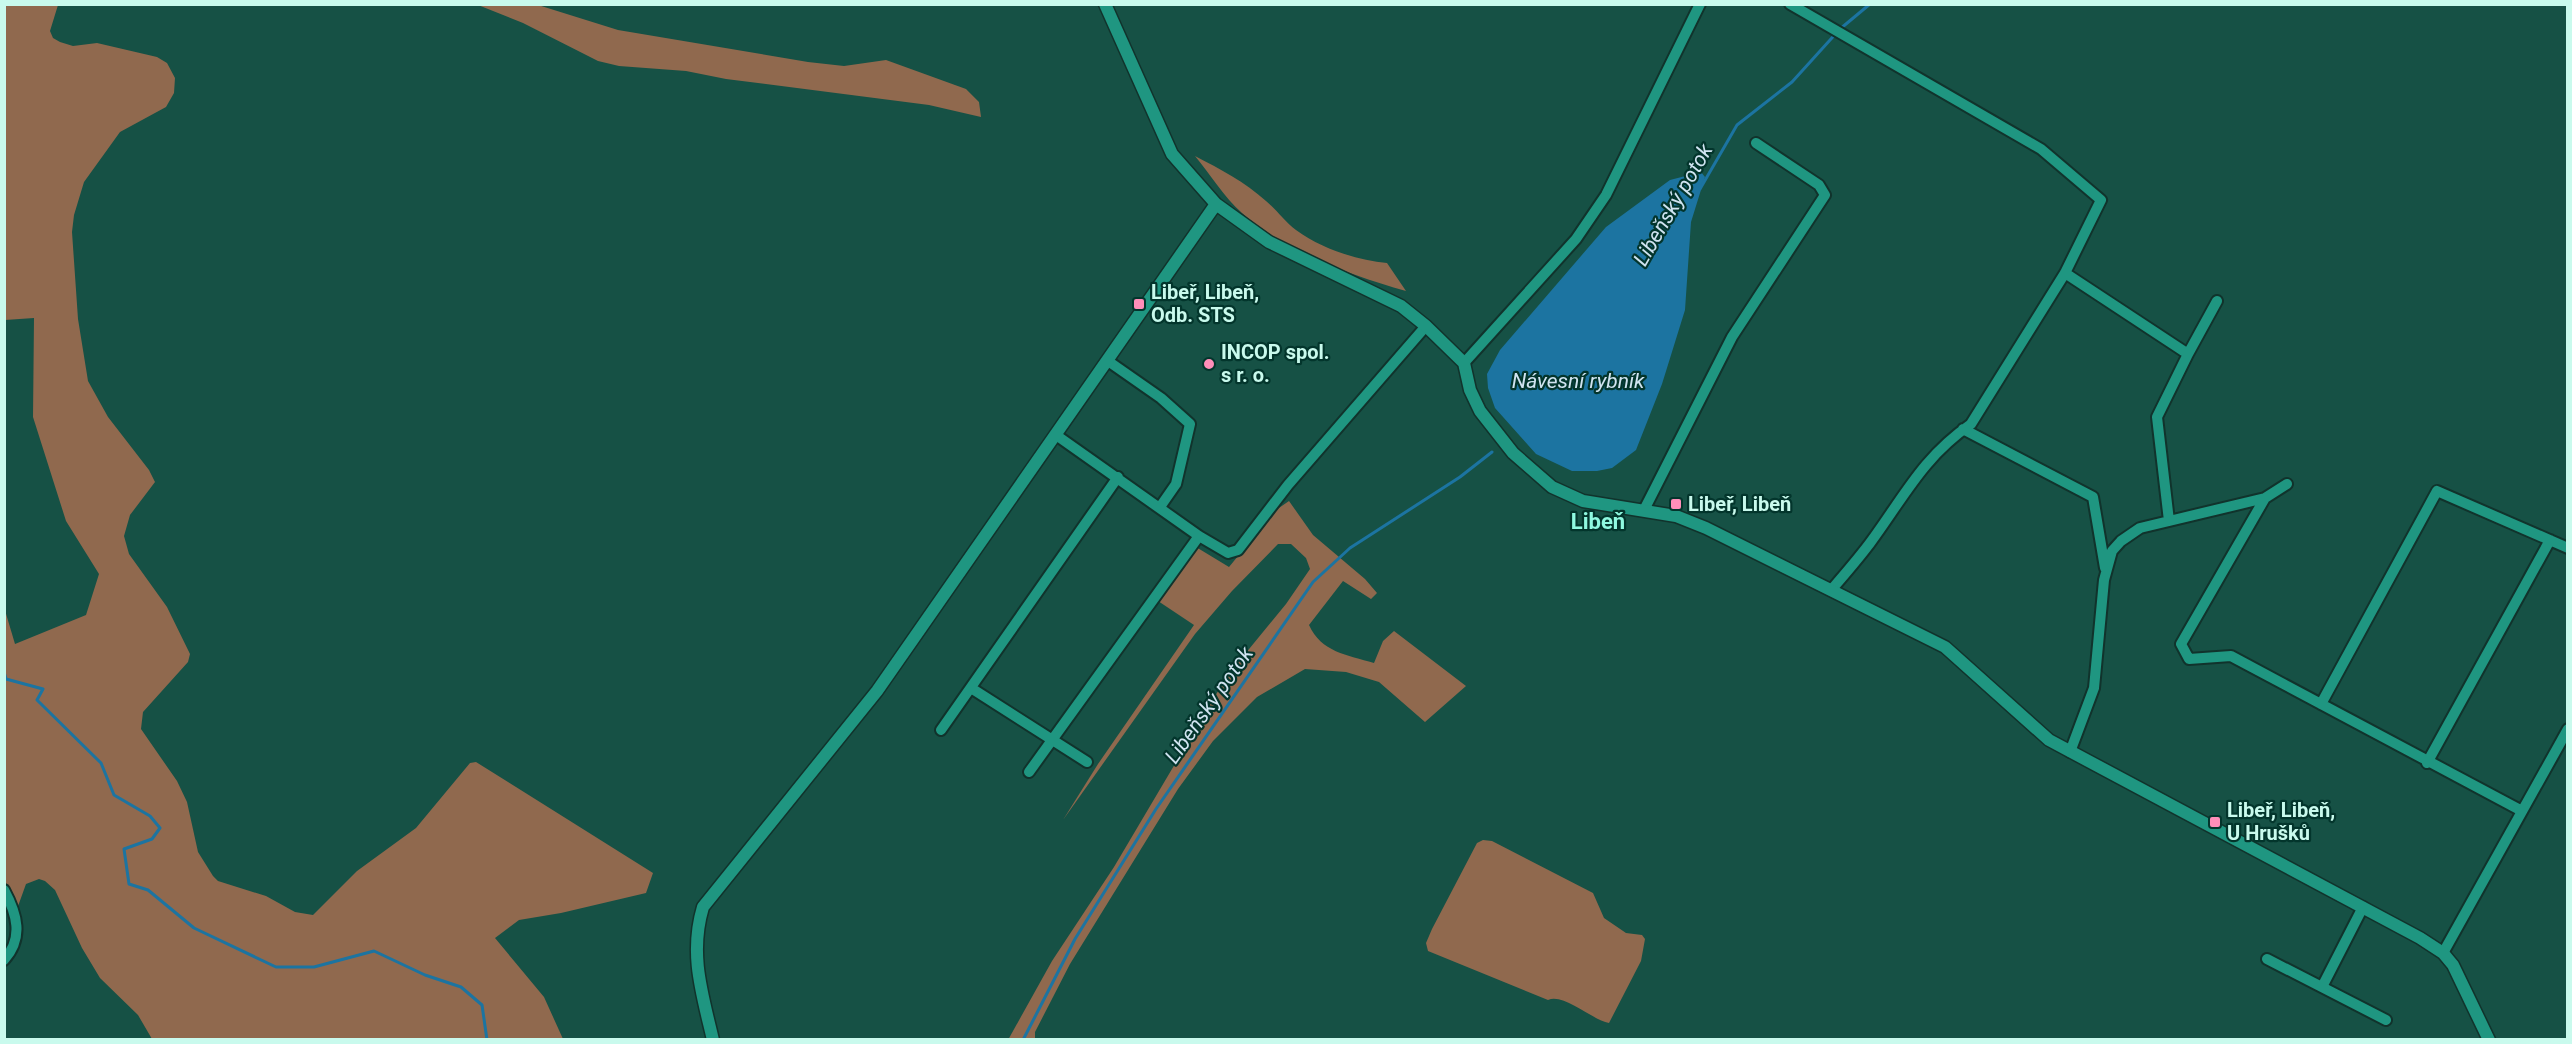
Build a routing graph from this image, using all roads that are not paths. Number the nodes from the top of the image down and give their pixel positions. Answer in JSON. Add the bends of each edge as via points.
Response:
{"nodes":[{"id":1,"x":1105,"y":4,"type":"edge"},
{"id":2,"x":1700,"y":4,"type":"edge"},
{"id":3,"x":1790,"y":4,"type":"edge"},
{"id":4,"x":1756,"y":142,"type":"dead end"},
{"id":5,"x":1216,"y":204,"type":"junction"},
{"id":6,"x":2065,"y":273,"type":"junction"},
{"id":7,"x":2217,"y":301,"type":"dead end"},
{"id":8,"x":1426,"y":326,"type":"junction"},
{"id":9,"x":2188,"y":354,"type":"junction"},
{"id":10,"x":1108,"y":361,"type":"junction"},
{"id":11,"x":1464,"y":363,"type":"junction"},
{"id":12,"x":1964,"y":429,"type":"junction"},
{"id":13,"x":1056,"y":435,"type":"junction"},
{"id":14,"x":1118,"y":477,"type":"junction"},
{"id":15,"x":2287,"y":484,"type":"dead end"},
{"id":16,"x":2265,"y":498,"type":"junction"},
{"id":17,"x":1160,"y":507,"type":"junction"},
{"id":18,"x":1644,"y":510,"type":"junction"},
{"id":19,"x":2169,"y":521,"type":"junction"},
{"id":20,"x":1199,"y":536,"type":"junction"},
{"id":21,"x":2550,"y":540,"type":"junction"},
{"id":22,"x":2568,"y":548,"type":"edge"},
{"id":23,"x":2106,"y":572,"type":"junction"},
{"id":24,"x":1832,"y":590,"type":"junction"},
{"id":25,"x":971,"y":688,"type":"junction"},
{"id":26,"x":2321,"y":704,"type":"junction"},
{"id":27,"x":2568,"y":729,"type":"edge"},
{"id":28,"x":941,"y":730,"type":"dead end"},
{"id":29,"x":1053,"y":739,"type":"junction"},
{"id":30,"x":2070,"y":752,"type":"junction"},
{"id":31,"x":1087,"y":762,"type":"dead end"},
{"id":32,"x":2427,"y":763,"type":"junction"},
{"id":33,"x":1029,"y":772,"type":"dead end"},
{"id":34,"x":2522,"y":812,"type":"junction"},
{"id":35,"x":4,"y":890,"type":"edge"},
{"id":36,"x":2363,"y":907,"type":"junction"},
{"id":37,"x":2443,"y":953,"type":"junction"},
{"id":38,"x":2267,"y":959,"type":"dead end"},
{"id":39,"x":4,"y":960,"type":"edge"},
{"id":40,"x":2322,"y":987,"type":"junction"},
{"id":41,"x":2386,"y":1020,"type":"dead end"},
{"id":42,"x":713,"y":1040,"type":"edge"},
{"id":43,"x":2489,"y":1040,"type":"edge"}],
"edges":[{"from":1,"to":5,"type":"street","via":[[1172,154]]},
{"from":2,"to":11,"type":"street","via":[[1606,195],[1576,239]]},
{"from":3,"to":6,"type":"street","via":[[2041,149],[2101,200]]},
{"from":4,"to":18,"type":"street","via":[[1819,185],[1825,195],[1732,336]]},
{"from":5,"to":8,"type":"street","via":[[1269,242],[1401,306]]},
{"from":5,"to":10,"type":"street"},
{"from":6,"to":9,"type":"street"},
{"from":6,"to":12,"type":"street","via":[[1971,424]]},
{"from":7,"to":9,"type":"street"},
{"from":8,"to":11,"type":"street"},
{"from":8,"to":20,"type":"street","via":[[1288,485],[1238,550],[1228,553]]},
{"from":9,"to":19,"type":"street","via":[[2157,417]]},
{"from":10,"to":13,"type":"street"},
{"from":10,"to":17,"type":"street","via":[[1190,424],[1176,484]]},
{"from":11,"to":18,"type":"street","via":[[1480,411],[1513,453],[1552,487],[1583,501]]},
{"from":12,"to":23,"type":"street","via":[[2093,497]]},
{"from":12,"to":24,"type":"street","via":[[1920,469],[1870,543]]},
{"from":13,"to":14,"type":"street"},
{"from":13,"to":42,"type":"street","via":[[877,691],[703,907],[696,932],[696,960]]},
{"from":14,"to":17,"type":"street"},
{"from":14,"to":25,"type":"street"},
{"from":15,"to":16,"type":"street"},
{"from":16,"to":19,"type":"street"},
{"from":16,"to":26,"type":"street","via":[[2181,644],[2189,659],[2231,656]]},
{"from":17,"to":20,"type":"street"},
{"from":18,"to":24,"type":"street","via":[[1676,516],[1706,528]]},
{"from":19,"to":23,"type":"street","via":[[2140,528],[2121,541],[2112,551]]},
{"from":20,"to":29,"type":"street"},
{"from":21,"to":22,"type":"street"},
{"from":21,"to":26,"type":"street","via":[[2437,490]]},
{"from":21,"to":32,"type":"street"},
{"from":23,"to":30,"type":"street","via":[[2094,688]]},
{"from":24,"to":30,"type":"street","via":[[1945,647],[2031,727]]},
{"from":25,"to":28,"type":"street"},
{"from":25,"to":29,"type":"street"},
{"from":26,"to":32,"type":"street"},
{"from":27,"to":34,"type":"street"},
{"from":29,"to":31,"type":"street"},
{"from":29,"to":33,"type":"street"},
{"from":30,"to":36,"type":"street"},
{"from":32,"to":34,"type":"street"},
{"from":34,"to":37,"type":"street"},
{"from":35,"to":39,"type":"street","via":[[18,926],[16,941]]},
{"from":36,"to":37,"type":"street"},
{"from":36,"to":40,"type":"street"},
{"from":37,"to":43,"type":"street","via":[[2453,965]]},
{"from":38,"to":40,"type":"street"},
{"from":40,"to":41,"type":"street"}]}
